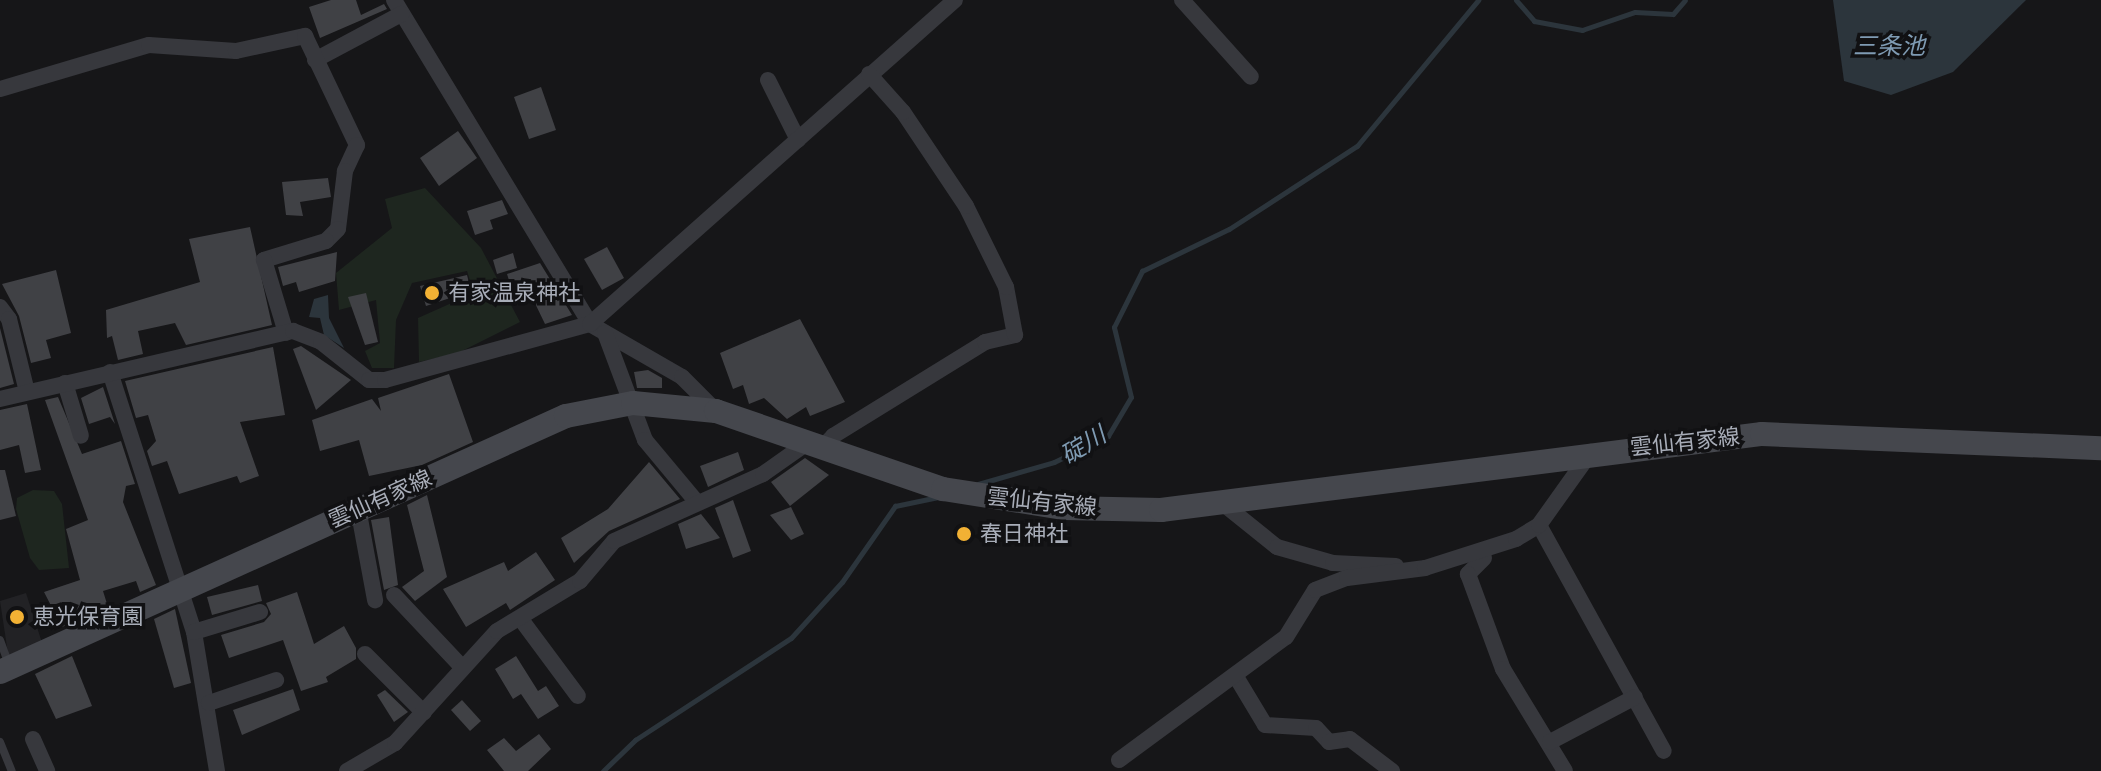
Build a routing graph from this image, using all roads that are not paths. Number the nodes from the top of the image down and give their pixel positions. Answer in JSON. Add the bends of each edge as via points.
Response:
{"nodes":[{"id":1,"x":955,"y":0,"type":"edge"},
{"id":2,"x":1182,"y":0,"type":"edge"},
{"id":3,"x":398,"y":7,"type":"edge"},
{"id":4,"x":315,"y":60,"type":"junction"},
{"id":5,"x":869,"y":74,"type":"junction"},
{"id":6,"x":1251,"y":77,"type":"dead end"},
{"id":7,"x":768,"y":80,"type":"dead end"},
{"id":8,"x":0,"y":89,"type":"edge"},
{"id":9,"x":798,"y":140,"type":"junction"},
{"id":10,"x":0,"y":307,"type":"edge"},
{"id":11,"x":598,"y":329,"type":"junction"},
{"id":12,"x":286,"y":333,"type":"junction"},
{"id":13,"x":110,"y":372,"type":"junction"},
{"id":14,"x":65,"y":383,"type":"junction"},
{"id":15,"x":27,"y":392,"type":"junction"},
{"id":16,"x":0,"y":399,"type":"edge"},
{"id":17,"x":633,"y":403,"type":"junction"},
{"id":18,"x":716,"y":411,"type":"junction"},
{"id":19,"x":81,"y":436,"type":"dead end"},
{"id":20,"x":814,"y":446,"type":"junction"},
{"id":21,"x":2101,"y":448,"type":"edge"},
{"id":22,"x":1591,"y":452,"type":"junction"},
{"id":23,"x":695,"y":500,"type":"junction"},
{"id":24,"x":1221,"y":502,"type":"junction"},
{"id":25,"x":358,"y":508,"type":"junction"},
{"id":26,"x":1539,"y":525,"type":"junction"},
{"id":27,"x":1495,"y":547,"type":"junction"},
{"id":28,"x":1425,"y":568,"type":"junction"},
{"id":29,"x":180,"y":589,"type":"junction"},
{"id":30,"x":394,"y":595,"type":"dead end"},
{"id":31,"x":375,"y":600,"type":"dead end"},
{"id":32,"x":260,"y":612,"type":"dead end"},
{"id":33,"x":520,"y":618,"type":"junction"},
{"id":34,"x":194,"y":632,"type":"junction"},
{"id":35,"x":0,"y":640,"type":"edge"},
{"id":36,"x":365,"y":654,"type":"dead end"},
{"id":37,"x":461,"y":666,"type":"junction"},
{"id":38,"x":5,"y":670,"type":"edge"},
{"id":39,"x":1235,"y":675,"type":"junction"},
{"id":40,"x":276,"y":680,"type":"dead end"},
{"id":41,"x":578,"y":696,"type":"dead end"},
{"id":42,"x":1635,"y":697,"type":"junction"},
{"id":43,"x":209,"y":703,"type":"junction"},
{"id":44,"x":424,"y":713,"type":"junction"},
{"id":45,"x":33,"y":739,"type":"dead end"},
{"id":46,"x":0,"y":742,"type":"edge"},
{"id":47,"x":1550,"y":742,"type":"junction"},
{"id":48,"x":1664,"y":751,"type":"dead end"},
{"id":49,"x":1119,"y":760,"type":"dead end"},
{"id":50,"x":12,"y":771,"type":"edge"},
{"id":51,"x":47,"y":771,"type":"edge"},
{"id":52,"x":217,"y":771,"type":"edge"},
{"id":53,"x":347,"y":771,"type":"edge"},
{"id":54,"x":1392,"y":771,"type":"edge"},
{"id":55,"x":1565,"y":771,"type":"edge"}],
"edges":[{"from":1,"to":5,"type":"street"},
{"from":2,"to":6,"type":"street"},
{"from":3,"to":4,"type":"street"},
{"from":3,"to":11,"type":"street"},
{"from":4,"to":8,"type":"street","via":[[305,36],[295,34],[236,51],[163,43]]},
{"from":4,"to":12,"type":"street","via":[[357,145],[345,171],[338,229],[326,241],[264,260]]},
{"from":5,"to":9,"type":"street"},
{"from":5,"to":20,"type":"street","via":[[903,112],[966,206],[1006,287],[1015,335],[985,342]]},
{"from":7,"to":9,"type":"street"},
{"from":9,"to":11,"type":"street"},
{"from":10,"to":15,"type":"street","via":[[9,319]]},
{"from":11,"to":12,"type":"street","via":[[385,380],[369,380],[321,342]]},
{"from":11,"to":17,"type":"street"},
{"from":11,"to":18,"type":"street","via":[[682,377]]},
{"from":12,"to":13,"type":"street"},
{"from":13,"to":14,"type":"street"},
{"from":13,"to":29,"type":"street"},
{"from":14,"to":15,"type":"street"},
{"from":14,"to":19,"type":"street"},
{"from":15,"to":16,"type":"street"},
{"from":17,"to":18,"type":"main road","name":"雲仙有家線"},
{"from":17,"to":23,"type":"street","via":[[645,440]]},
{"from":17,"to":25,"type":"main road","name":"雲仙有家線","via":[[566,416]]},
{"from":18,"to":20,"type":"main road","name":"雲仙有家線"},
{"from":20,"to":23,"type":"street","via":[[763,474]]},
{"from":20,"to":24,"type":"main road","name":"雲仙有家線","via":[[943,489],[1065,508],[1161,510]]},
{"from":21,"to":22,"type":"main road","name":"雲仙有家線","via":[[1762,434]]},
{"from":22,"to":24,"type":"main road","name":"雲仙有家線"},
{"from":22,"to":26,"type":"street"},
{"from":23,"to":33,"type":"street","via":[[614,541],[580,581]]},
{"from":24,"to":28,"type":"street","via":[[1248,529],[1303,556]]},
{"from":25,"to":29,"type":"main road","name":"雲仙有家線"},
{"from":25,"to":31,"type":"street"},
{"from":26,"to":27,"type":"street"},
{"from":26,"to":42,"type":"street"},
{"from":27,"to":28,"type":"street"},
{"from":27,"to":47,"type":"street","via":[[1468,574],[1511,689]]},
{"from":28,"to":39,"type":"street","via":[[1347,578],[1315,590],[1286,637]]},
{"from":29,"to":34,"type":"street"},
{"from":29,"to":38,"type":"main road","name":"雲仙有家線"},
{"from":30,"to":37,"type":"street"},
{"from":32,"to":34,"type":"street"},
{"from":33,"to":37,"type":"street","via":[[497,631]]},
{"from":33,"to":41,"type":"street"},
{"from":34,"to":43,"type":"street"},
{"from":35,"to":38,"type":"lane"},
{"from":36,"to":44,"type":"street"},
{"from":37,"to":44,"type":"street"},
{"from":39,"to":49,"type":"street"},
{"from":39,"to":54,"type":"street","via":[[1265,725],[1316,728],[1329,742],[1350,739]]},
{"from":40,"to":43,"type":"street"},
{"from":42,"to":47,"type":"street"},
{"from":42,"to":48,"type":"street"},
{"from":43,"to":52,"type":"street"},
{"from":44,"to":53,"type":"street","via":[[395,743]]},
{"from":45,"to":51,"type":"street"},
{"from":46,"to":50,"type":"lane"},
{"from":47,"to":55,"type":"street"}]}
